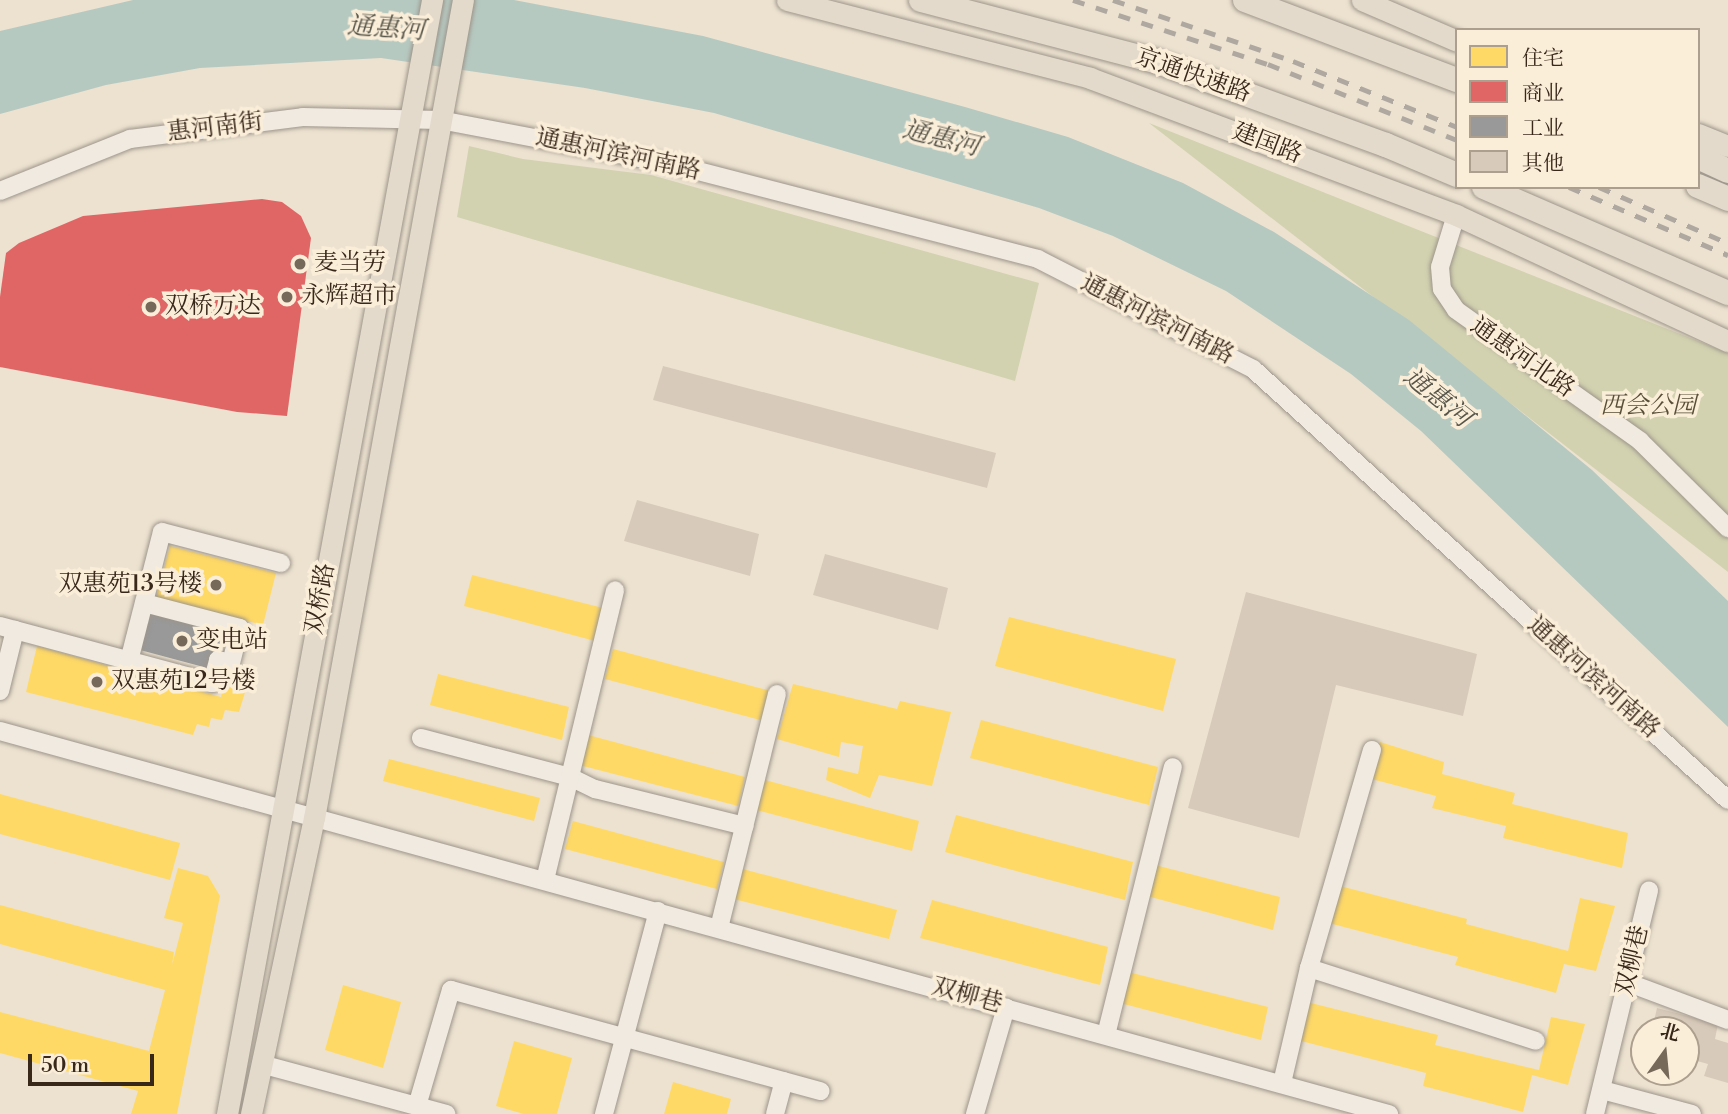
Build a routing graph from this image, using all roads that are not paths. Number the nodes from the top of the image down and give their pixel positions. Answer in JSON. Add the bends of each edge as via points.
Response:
{"nodes":[{"id":1,"x":432,"y":0,"type":"edge"},
{"id":2,"x":463,"y":0,"type":"edge"},
{"id":3,"x":787,"y":0,"type":"edge"},
{"id":4,"x":921,"y":0,"type":"edge"},
{"id":5,"x":1245,"y":0,"type":"edge"},
{"id":6,"x":1362,"y":0,"type":"edge"},
{"id":7,"x":1455,"y":40,"type":"edge"},
{"id":8,"x":1455,"y":79,"type":"edge"},
{"id":9,"x":407,"y":119,"type":"junction"},
{"id":10,"x":439,"y":120,"type":"junction"},
{"id":11,"x":1700,"y":135,"type":"edge"},
{"id":12,"x":1728,"y":146,"type":"edge"},
{"id":13,"x":1700,"y":158,"type":"edge"},
{"id":14,"x":1728,"y":171,"type":"edge"},
{"id":15,"x":1455,"y":174,"type":"edge"},
{"id":16,"x":1700,"y":187,"type":"edge"},
{"id":17,"x":1489,"y":189,"type":"edge"},
{"id":18,"x":0,"y":191,"type":"edge"},
{"id":19,"x":1728,"y":199,"type":"edge"},
{"id":20,"x":1456,"y":215,"type":"junction"},
{"id":21,"x":1728,"y":293,"type":"edge"},
{"id":22,"x":1728,"y":341,"type":"edge"},
{"id":23,"x":1728,"y":528,"type":"edge"},
{"id":24,"x":281,"y":563,"type":"dead end"},
{"id":25,"x":615,"y":590,"type":"dead end"},
{"id":26,"x":144,"y":603,"type":"junction"},
{"id":27,"x":8,"y":629,"type":"edge"},
{"id":28,"x":129,"y":661,"type":"junction"},
{"id":29,"x":0,"y":691,"type":"edge"},
{"id":30,"x":777,"y":694,"type":"dead end"},
{"id":31,"x":0,"y":731,"type":"edge"},
{"id":32,"x":421,"y":738,"type":"dead end"},
{"id":33,"x":1372,"y":750,"type":"dead end"},
{"id":34,"x":1173,"y":766,"type":"dead end"},
{"id":35,"x":570,"y":777,"type":"junction"},
{"id":36,"x":1728,"y":800,"type":"edge"},
{"id":37,"x":284,"y":811,"type":"junction"},
{"id":38,"x":314,"y":818,"type":"junction"},
{"id":39,"x":744,"y":826,"type":"junction"},
{"id":40,"x":545,"y":880,"type":"junction"},
{"id":41,"x":1649,"y":890,"type":"dead end"},
{"id":42,"x":658,"y":911,"type":"junction"},
{"id":43,"x":719,"y":928,"type":"junction"},
{"id":44,"x":1308,"y":968,"type":"junction"},
{"id":45,"x":1629,"y":983,"type":"junction"},
{"id":46,"x":1006,"y":1007,"type":"junction"},
{"id":47,"x":1728,"y":1020,"type":"edge"},
{"id":48,"x":1106,"y":1035,"type":"junction"},
{"id":49,"x":624,"y":1038,"type":"junction"},
{"id":50,"x":1536,"y":1041,"type":"dead end"},
{"id":51,"x":261,"y":1064,"type":"junction"},
{"id":52,"x":783,"y":1081,"type":"junction"},
{"id":53,"x":1282,"y":1083,"type":"junction"},
{"id":54,"x":1602,"y":1090,"type":"junction"},
{"id":55,"x":820,"y":1091,"type":"dead end"},
{"id":56,"x":387,"y":1106,"type":"edge"},
{"id":57,"x":417,"y":1106,"type":"junction"},
{"id":58,"x":227,"y":1114,"type":"edge"},
{"id":59,"x":251,"y":1114,"type":"edge"},
{"id":60,"x":446,"y":1114,"type":"edge"},
{"id":61,"x":604,"y":1114,"type":"edge"},
{"id":62,"x":775,"y":1114,"type":"edge"},
{"id":63,"x":975,"y":1114,"type":"edge"},
{"id":64,"x":1389,"y":1114,"type":"edge"},
{"id":65,"x":1595,"y":1114,"type":"edge"},
{"id":66,"x":1692,"y":1114,"type":"edge"}],
"edges":[{"from":1,"to":9,"type":"main road","name":"双桥路","via":[[418,86]]},
{"from":2,"to":10,"type":"main road","name":"双桥路"},
{"from":3,"to":20,"type":"main road","name":"建国路","via":[[1090,78]]},
{"from":4,"to":15,"type":"highway","name":"京通快速路","via":[[1155,61]]},
{"from":5,"to":8,"type":"highway"},
{"from":6,"to":7,"type":"main road"},
{"from":9,"to":10,"type":"street","name":"惠河南街"},
{"from":9,"to":18,"type":"street","name":"惠河南街","via":[[303,117],[130,139]]},
{"from":9,"to":37,"type":"main road","name":"双桥路"},
{"from":10,"to":36,"type":"street","name":"通惠河滨河南路","via":[[671,164],[1038,259],[1253,369]]},
{"from":10,"to":38,"type":"main road","name":"双桥路"},
{"from":11,"to":12,"type":"main road"},
{"from":13,"to":14,"type":"highway"},
{"from":16,"to":19,"type":"highway"},
{"from":17,"to":21,"type":"highway"},
{"from":20,"to":22,"type":"main road","name":"建国路"},
{"from":20,"to":23,"type":"street","name":"通惠河北路","via":[[1440,267],[1442,289],[1456,310],[1640,441]]},
{"from":24,"to":26,"type":"street","via":[[162,532]]},
{"from":25,"to":35,"type":"street"},
{"from":26,"to":28,"type":"street"},
{"from":26,"to":28,"type":"street","via":[[240,628],[231,663],[218,660],[212,683]]},
{"from":27,"to":28,"type":"street"},
{"from":27,"to":29,"type":"street"},
{"from":30,"to":39,"type":"street"},
{"from":31,"to":37,"type":"street","name":"双柳巷"},
{"from":32,"to":35,"type":"street"},
{"from":33,"to":44,"type":"street"},
{"from":34,"to":48,"type":"street"},
{"from":35,"to":39,"type":"street","via":[[595,789]]},
{"from":35,"to":40,"type":"street"},
{"from":37,"to":38,"type":"street","name":"双柳巷"},
{"from":37,"to":58,"type":"main road","name":"双桥路"},
{"from":38,"to":40,"type":"street","name":"双柳巷"},
{"from":38,"to":51,"type":"main road","name":"双桥路"},
{"from":39,"to":43,"type":"street"},
{"from":40,"to":42,"type":"street","name":"双柳巷"},
{"from":41,"to":45,"type":"street","name":"双柳巷"},
{"from":42,"to":43,"type":"street","name":"双柳巷"},
{"from":42,"to":49,"type":"street"},
{"from":43,"to":46,"type":"street","name":"双柳巷"},
{"from":44,"to":50,"type":"street"},
{"from":44,"to":53,"type":"street"},
{"from":45,"to":47,"type":"street"},
{"from":45,"to":54,"type":"street","name":"双柳巷"},
{"from":46,"to":48,"type":"street","name":"双柳巷"},
{"from":46,"to":63,"type":"street"},
{"from":48,"to":53,"type":"street","name":"双柳巷"},
{"from":49,"to":52,"type":"street"},
{"from":49,"to":57,"type":"street","via":[[451,990]]},
{"from":49,"to":61,"type":"street"},
{"from":51,"to":56,"type":"street"},
{"from":51,"to":59,"type":"main road","name":"双桥路"},
{"from":52,"to":55,"type":"street"},
{"from":52,"to":62,"type":"street"},
{"from":53,"to":64,"type":"street","name":"双柳巷"},
{"from":54,"to":65,"type":"street","name":"双柳巷"},
{"from":54,"to":66,"type":"street"},
{"from":56,"to":57,"type":"street"},
{"from":57,"to":60,"type":"street"}]}
